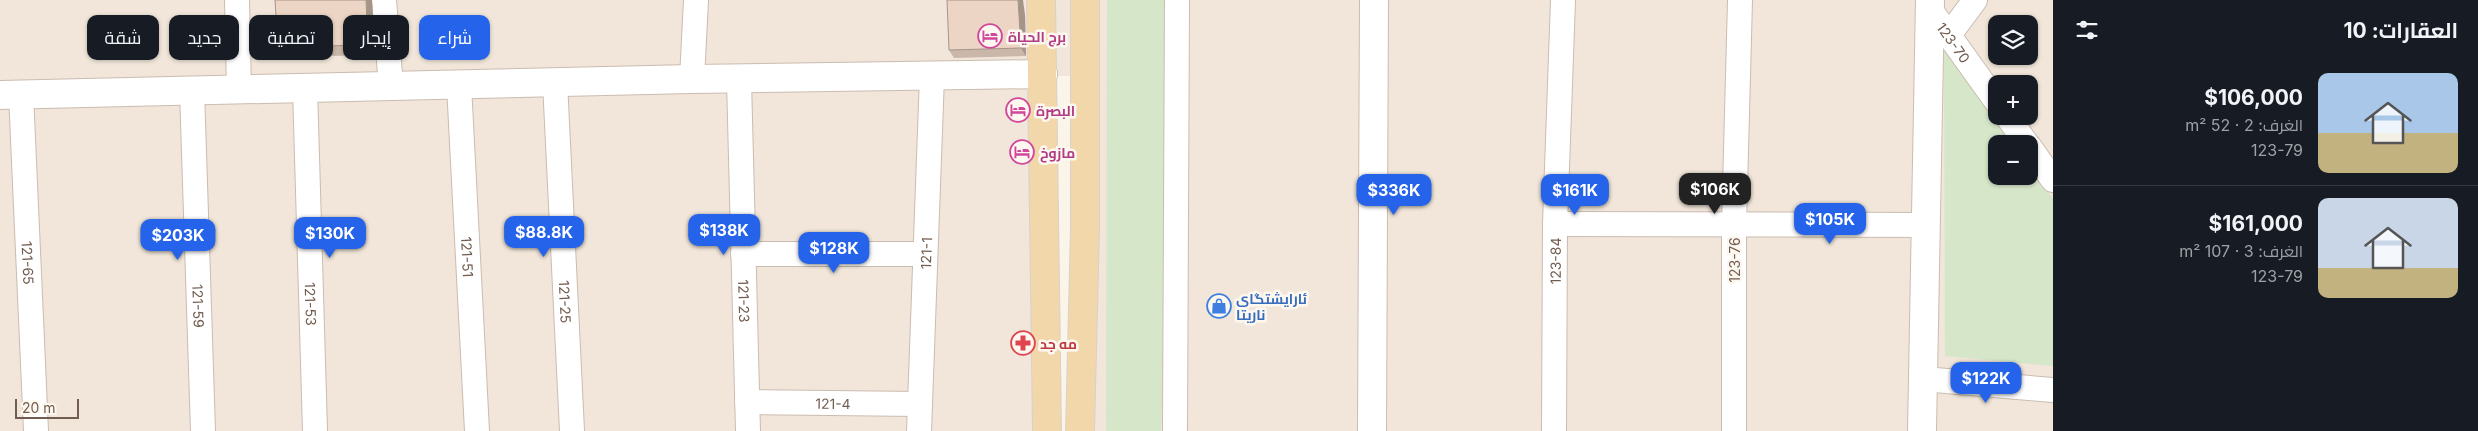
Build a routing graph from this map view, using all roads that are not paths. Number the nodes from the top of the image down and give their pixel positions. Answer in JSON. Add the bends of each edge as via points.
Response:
{"nodes":[{"id":1,"x":237,"y":0,"type":"edge"},
{"id":2,"x":384,"y":0,"type":"edge"},
{"id":3,"x":696,"y":0,"type":"edge"},
{"id":4,"x":1041,"y":0,"type":"edge"},
{"id":5,"x":1085,"y":0,"type":"edge"},
{"id":6,"x":1177,"y":0,"type":"edge"},
{"id":7,"x":1374,"y":0,"type":"edge"},
{"id":8,"x":1563,"y":0,"type":"edge"},
{"id":9,"x":1740,"y":0,"type":"edge"},
{"id":10,"x":1975,"y":0,"type":"edge"},
{"id":11,"x":1930,"y":4,"type":"edge"},
{"id":12,"x":1949,"y":35,"type":"junction"},
{"id":13,"x":1043,"y":74,"type":"junction"},
{"id":14,"x":932,"y":76,"type":"junction"},
{"id":15,"x":692,"y":79,"type":"junction"},
{"id":16,"x":739,"y":80,"type":"junction"},
{"id":17,"x":555,"y":82,"type":"junction"},
{"id":18,"x":459,"y":85,"type":"junction"},
{"id":19,"x":391,"y":86,"type":"junction"},
{"id":20,"x":305,"y":88,"type":"junction"},
{"id":21,"x":239,"y":89,"type":"junction"},
{"id":22,"x":192,"y":90,"type":"junction"},
{"id":23,"x":1988,"y":90,"type":"edge"},
{"id":24,"x":11,"y":95,"type":"edge"},
{"id":25,"x":2038,"y":159,"type":"edge"},
{"id":26,"x":2053,"y":180,"type":"edge"},
{"id":27,"x":1555,"y":224,"type":"junction"},
{"id":28,"x":1926,"y":225,"type":"junction"},
{"id":29,"x":1734,"y":226,"type":"junction"},
{"id":30,"x":743,"y":254,"type":"junction"},
{"id":31,"x":925,"y":254,"type":"junction"},
{"id":32,"x":1923,"y":379,"type":"junction"},
{"id":33,"x":2053,"y":390,"type":"edge"},
{"id":34,"x":747,"y":402,"type":"junction"},
{"id":35,"x":920,"y":404,"type":"junction"},
{"id":36,"x":36,"y":431,"type":"edge"},
{"id":37,"x":203,"y":431,"type":"edge"},
{"id":38,"x":315,"y":431,"type":"edge"},
{"id":39,"x":477,"y":431,"type":"edge"},
{"id":40,"x":572,"y":431,"type":"edge"},
{"id":41,"x":748,"y":431,"type":"edge"},
{"id":42,"x":919,"y":431,"type":"edge"},
{"id":43,"x":1047,"y":431,"type":"edge"},
{"id":44,"x":1080,"y":431,"type":"edge"},
{"id":45,"x":1175,"y":431,"type":"edge"},
{"id":46,"x":1372,"y":431,"type":"edge"},
{"id":47,"x":1554,"y":431,"type":"edge"},
{"id":48,"x":1734,"y":431,"type":"edge"},
{"id":49,"x":1922,"y":431,"type":"edge"}],
"edges":[{"from":1,"to":21,"type":"street"},
{"from":2,"to":19,"type":"street"},
{"from":3,"to":15,"type":"street"},
{"from":4,"to":13,"type":"main road"},
{"from":5,"to":44,"type":"main road","via":[[1085,229]]},
{"from":6,"to":45,"type":"street"},
{"from":7,"to":46,"type":"street"},
{"from":8,"to":27,"type":"street","name":"123-84"},
{"from":9,"to":29,"type":"street","name":"123-76"},
{"from":10,"to":12,"type":"street"},
{"from":11,"to":12,"type":"street","name":"123-70"},
{"from":11,"to":28,"type":"street"},
{"from":12,"to":23,"type":"street","name":"123-70"},
{"from":13,"to":14,"type":"street"},
{"from":13,"to":43,"type":"main road"},
{"from":14,"to":16,"type":"street"},
{"from":14,"to":31,"type":"street","name":"121-1"},
{"from":15,"to":16,"type":"street"},
{"from":15,"to":17,"type":"street"},
{"from":16,"to":30,"type":"street","name":"121-23"},
{"from":17,"to":18,"type":"street"},
{"from":17,"to":40,"type":"street","name":"121-25"},
{"from":18,"to":19,"type":"street"},
{"from":18,"to":39,"type":"street","name":"121-51"},
{"from":19,"to":20,"type":"street"},
{"from":20,"to":21,"type":"street"},
{"from":20,"to":38,"type":"street","name":"121-53"},
{"from":21,"to":22,"type":"street"},
{"from":22,"to":24,"type":"street"},
{"from":22,"to":37,"type":"street","name":"121-59"},
{"from":24,"to":36,"type":"street","name":"121-65"},
{"from":25,"to":26,"type":"street"},
{"from":27,"to":29,"type":"street"},
{"from":27,"to":47,"type":"street","name":"123-84"},
{"from":28,"to":29,"type":"street"},
{"from":28,"to":32,"type":"street"},
{"from":29,"to":48,"type":"street","name":"123-76"},
{"from":30,"to":31,"type":"street"},
{"from":30,"to":34,"type":"street","name":"121-23"},
{"from":31,"to":35,"type":"street","name":"121-1"},
{"from":32,"to":33,"type":"street"},
{"from":32,"to":49,"type":"street"},
{"from":34,"to":35,"type":"street","name":"121-4"},
{"from":34,"to":41,"type":"street","name":"121-23"},
{"from":35,"to":42,"type":"street","name":"121-1"}]}
